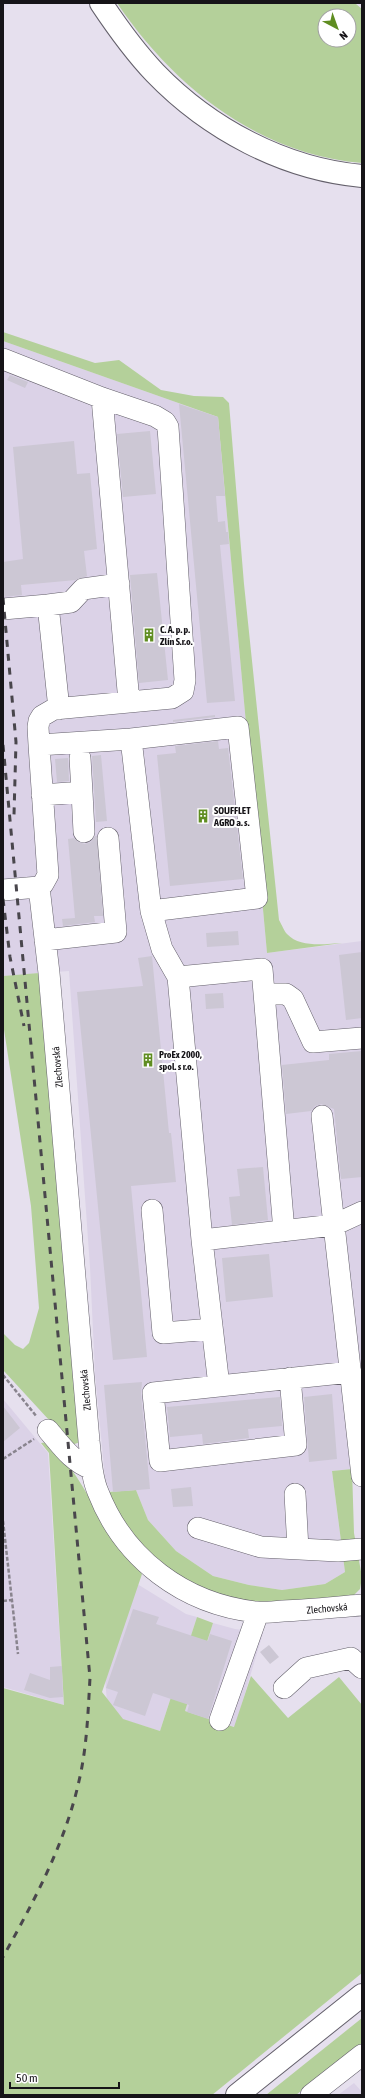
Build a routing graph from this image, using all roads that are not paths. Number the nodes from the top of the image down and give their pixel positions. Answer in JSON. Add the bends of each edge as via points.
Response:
{"nodes":[{"id":1,"x":101,"y":3,"type":"edge"},
{"id":2,"x":362,"y":176,"type":"edge"},
{"id":3,"x":3,"y":359,"type":"edge"},
{"id":4,"x":102,"y":398,"type":"junction"},
{"id":5,"x":119,"y":584,"type":"junction"},
{"id":6,"x":48,"y":605,"type":"junction"},
{"id":7,"x":3,"y":609,"type":"edge"},
{"id":8,"x":130,"y":702,"type":"junction"},
{"id":9,"x":59,"y":709,"type":"junction"},
{"id":10,"x":131,"y":739,"type":"junction"},
{"id":11,"x":39,"y":745,"type":"junction"},
{"id":12,"x":80,"y":758,"type":"dead end"},
{"id":13,"x":82,"y":792,"type":"junction"},
{"id":14,"x":42,"y":795,"type":"junction"},
{"id":15,"x":84,"y":832,"type":"dead end"},
{"id":16,"x":108,"y":838,"type":"dead end"},
{"id":17,"x":39,"y":887,"type":"junction"},
{"id":18,"x":3,"y":890,"type":"edge"},
{"id":19,"x":151,"y":911,"type":"junction"},
{"id":20,"x":45,"y":940,"type":"junction"},
{"id":21,"x":178,"y":977,"type":"junction"},
{"id":22,"x":264,"y":994,"type":"junction"},
{"id":23,"x":362,"y":1038,"type":"edge"},
{"id":24,"x":322,"y":1116,"type":"dead end"},
{"id":25,"x":152,"y":1210,"type":"dead end"},
{"id":26,"x":362,"y":1212,"type":"edge"},
{"id":27,"x":334,"y":1225,"type":"junction"},
{"id":28,"x":284,"y":1231,"type":"junction"},
{"id":29,"x":202,"y":1240,"type":"junction"},
{"id":30,"x":212,"y":1330,"type":"junction"},
{"id":31,"x":351,"y":1372,"type":"junction"},
{"id":32,"x":290,"y":1378,"type":"junction"},
{"id":33,"x":219,"y":1386,"type":"junction"},
{"id":34,"x":48,"y":1430,"type":"road end"},
{"id":35,"x":92,"y":1469,"type":"junction"},
{"id":36,"x":362,"y":1476,"type":"edge"},
{"id":37,"x":296,"y":1494,"type":"dead end"},
{"id":38,"x":198,"y":1528,"type":"dead end"},
{"id":39,"x":298,"y":1549,"type":"junction"},
{"id":40,"x":362,"y":1549,"type":"edge"},
{"id":41,"x":362,"y":1605,"type":"edge"},
{"id":42,"x":258,"y":1612,"type":"junction"},
{"id":43,"x":362,"y":1668,"type":"edge"},
{"id":44,"x":284,"y":1688,"type":"dead end"},
{"id":45,"x":220,"y":1720,"type":"dead end"},
{"id":46,"x":362,"y":1995,"type":"edge"},
{"id":47,"x":362,"y":2055,"type":"edge"},
{"id":48,"x":237,"y":2095,"type":"edge"},
{"id":49,"x":311,"y":2095,"type":"edge"}],
"edges":[{"from":1,"to":2,"type":"main road","via":[[154,72],[196,110],[245,141],[274,154],[323,171]]},
{"from":3,"to":4,"type":"street"},
{"from":4,"to":5,"type":"street"},
{"from":4,"to":8,"type":"street","via":[[161,419],[168,427],[185,686],[172,698]]},
{"from":5,"to":6,"type":"street","via":[[83,589],[71,602]]},
{"from":5,"to":8,"type":"street"},
{"from":6,"to":7,"type":"street"},
{"from":6,"to":9,"type":"street"},
{"from":8,"to":9,"type":"street"},
{"from":9,"to":11,"type":"street","via":[[49,712],[39,721]]},
{"from":10,"to":11,"type":"street"},
{"from":10,"to":19,"type":"street"},
{"from":10,"to":19,"type":"street","via":[[238,726],[257,898]]},
{"from":11,"to":14,"type":"street"},
{"from":12,"to":13,"type":"street"},
{"from":13,"to":14,"type":"street"},
{"from":13,"to":15,"type":"street"},
{"from":14,"to":17,"type":"street","via":[[48,871],[46,880]]},
{"from":16,"to":20,"type":"street","via":[[116,932]]},
{"from":17,"to":18,"type":"street"},
{"from":17,"to":20,"type":"street","name":"Zlechovská"},
{"from":19,"to":21,"type":"street","via":[[162,949]]},
{"from":20,"to":35,"type":"street","name":"Zlechovská"},
{"from":21,"to":22,"type":"street","via":[[262,969]]},
{"from":21,"to":29,"type":"street"},
{"from":22,"to":23,"type":"street","via":[[286,994],[293,999],[313,1042]]},
{"from":22,"to":28,"type":"street"},
{"from":24,"to":27,"type":"street"},
{"from":25,"to":30,"type":"street","via":[[163,1333]]},
{"from":26,"to":27,"type":"street"},
{"from":27,"to":28,"type":"street"},
{"from":27,"to":31,"type":"street"},
{"from":28,"to":29,"type":"street"},
{"from":29,"to":30,"type":"street"},
{"from":30,"to":33,"type":"street"},
{"from":31,"to":32,"type":"street"},
{"from":31,"to":36,"type":"street"},
{"from":32,"to":33,"type":"street"},
{"from":32,"to":33,"type":"street","via":[[296,1445],[160,1461],[153,1393]]},
{"from":34,"to":35,"type":"street","via":[[70,1457]]},
{"from":35,"to":42,"type":"street","name":"Zlechovská","via":[[97,1491],[111,1519],[139,1558],[188,1593],[216,1604]]},
{"from":37,"to":39,"type":"street"},
{"from":38,"to":39,"type":"street","via":[[261,1547]]},
{"from":39,"to":40,"type":"street"},
{"from":41,"to":42,"type":"street","name":"Zlechovská","via":[[318,1610]]},
{"from":42,"to":45,"type":"street"},
{"from":43,"to":44,"type":"street","via":[[351,1658],[306,1668]]},
{"from":46,"to":48,"type":"main road"},
{"from":47,"to":49,"type":"street"}]}
